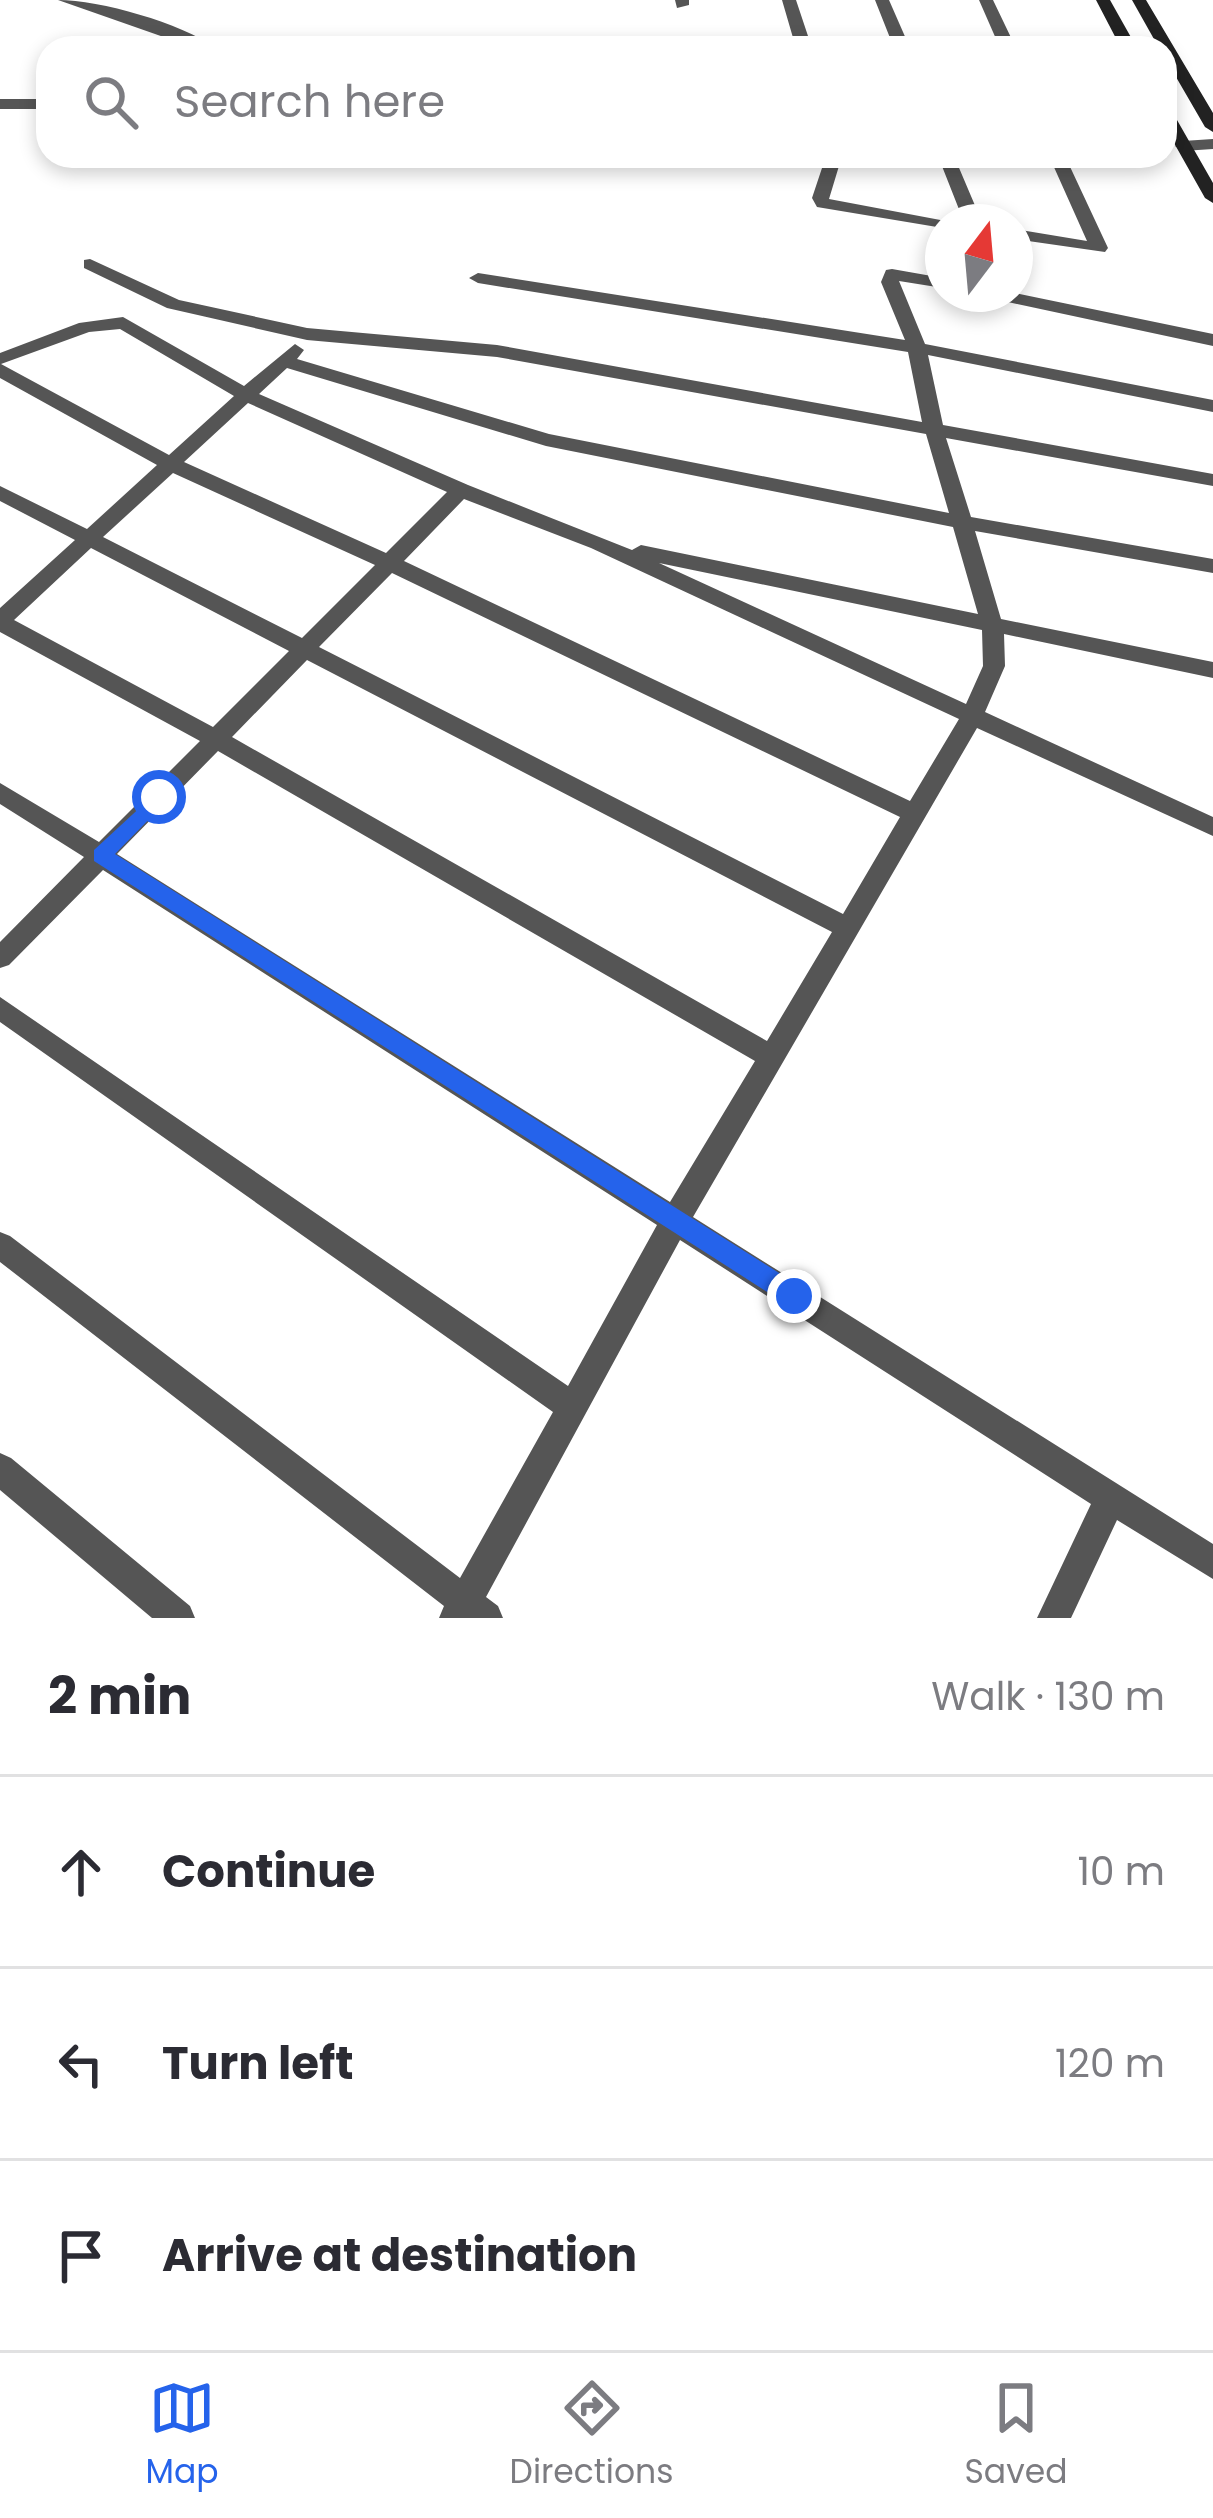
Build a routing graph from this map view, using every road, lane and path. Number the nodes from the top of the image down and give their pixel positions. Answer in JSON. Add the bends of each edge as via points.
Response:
{"nodes":[{"id":1,"x":65,"y":0,"type":"edge"},
{"id":2,"x":789,"y":0,"type":"edge"},
{"id":3,"x":882,"y":0,"type":"edge"},
{"id":4,"x":986,"y":0,"type":"edge"},
{"id":5,"x":1103,"y":0,"type":"edge"},
{"id":6,"x":1139,"y":0,"type":"edge"},
{"id":7,"x":181,"y":36,"type":"edge"},
{"id":8,"x":800,"y":36,"type":"edge"},
{"id":9,"x":897,"y":36,"type":"edge"},
{"id":10,"x":1002,"y":36,"type":"edge"},
{"id":11,"x":1122,"y":36,"type":"edge"},
{"id":12,"x":1160,"y":36,"type":"edge"},
{"id":13,"x":1177,"y":65,"type":"edge"},
{"id":14,"x":0,"y":104,"type":"edge"},
{"id":15,"x":36,"y":104,"type":"edge"},
{"id":16,"x":1213,"y":127,"type":"edge"},
{"id":17,"x":1177,"y":135,"type":"edge"},
{"id":18,"x":1213,"y":144,"type":"edge"},
{"id":19,"x":1183,"y":146,"type":"junction"},
{"id":20,"x":830,"y":168,"type":"edge"},
{"id":21,"x":951,"y":168,"type":"edge"},
{"id":22,"x":1062,"y":168,"type":"edge"},
{"id":23,"x":1213,"y":198,"type":"edge"},
{"id":24,"x":966,"y":204,"type":"edge"},
{"id":25,"x":925,"y":220,"type":"edge"},
{"id":26,"x":1033,"y":237,"type":"edge"},
{"id":27,"x":90,"y":263,"type":"dead end"},
{"id":28,"x":478,"y":278,"type":"dead end"},
{"id":29,"x":925,"y":280,"type":"edge"},
{"id":30,"x":1033,"y":302,"type":"edge"},
{"id":31,"x":308,"y":334,"type":"junction"},
{"id":32,"x":1213,"y":340,"type":"edge"},
{"id":33,"x":916,"y":344,"type":"junction"},
{"id":34,"x":0,"y":359,"type":"edge"},
{"id":35,"x":286,"y":361,"type":"junction"},
{"id":36,"x":0,"y":370,"type":"edge"},
{"id":37,"x":246,"y":395,"type":"junction"},
{"id":38,"x":1213,"y":406,"type":"edge"},
{"id":39,"x":933,"y":426,"type":"junction"},
{"id":40,"x":171,"y":464,"type":"junction"},
{"id":41,"x":1213,"y":480,"type":"edge"},
{"id":42,"x":461,"y":490,"type":"junction"},
{"id":43,"x":0,"y":493,"type":"edge"},
{"id":44,"x":965,"y":523,"type":"junction"},
{"id":45,"x":87,"y":541,"type":"junction"},
{"id":46,"x":598,"y":543,"type":"junction"},
{"id":47,"x":390,"y":563,"type":"junction"},
{"id":48,"x":1213,"y":566,"type":"edge"},
{"id":49,"x":0,"y":621,"type":"edge"},
{"id":50,"x":993,"y":627,"type":"junction"},
{"id":51,"x":306,"y":647,"type":"junction"},
{"id":52,"x":1213,"y":670,"type":"edge"},
{"id":53,"x":972,"y":717,"type":"junction"},
{"id":54,"x":216,"y":739,"type":"junction"},
{"id":55,"x":0,"y":792,"type":"edge"},
{"id":56,"x":915,"y":814,"type":"junction"},
{"id":57,"x":1213,"y":827,"type":"edge"},
{"id":58,"x":101,"y":855,"type":"junction"},
{"id":59,"x":848,"y":928,"type":"junction"},
{"id":60,"x":0,"y":958,"type":"edge"},
{"id":61,"x":0,"y":1008,"type":"edge"},
{"id":62,"x":771,"y":1058,"type":"junction"},
{"id":63,"x":675,"y":1221,"type":"junction"},
{"id":64,"x":0,"y":1246,"type":"edge"},
{"id":65,"x":572,"y":1407,"type":"junction"},
{"id":66,"x":0,"y":1469,"type":"edge"},
{"id":67,"x":1111,"y":1498,"type":"junction"},
{"id":68,"x":1213,"y":1562,"type":"edge"},
{"id":69,"x":469,"y":1613,"type":"edge"},
{"id":70,"x":178,"y":1618,"type":"edge"},
{"id":71,"x":1054,"y":1618,"type":"edge"}],
"edges":[{"from":1,"to":7,"type":"street"},
{"from":2,"to":8,"type":"street"},
{"from":3,"to":9,"type":"street"},
{"from":4,"to":10,"type":"street"},
{"from":5,"to":11,"type":"main road"},
{"from":6,"to":12,"type":"main road"},
{"from":13,"to":16,"type":"main road"},
{"from":14,"to":15,"type":"street"},
{"from":17,"to":19,"type":"main road"},
{"from":18,"to":19,"type":"street"},
{"from":19,"to":23,"type":"main road"},
{"from":20,"to":25,"type":"street","via":[[823,203]]},
{"from":21,"to":24,"type":"street"},
{"from":22,"to":26,"type":"street","via":[[1099,248]]},
{"from":27,"to":31,"type":"street","via":[[173,304]]},
{"from":28,"to":33,"type":"street"},
{"from":29,"to":33,"type":"street","via":[[892,274],[890,282]]},
{"from":30,"to":32,"type":"street"},
{"from":31,"to":35,"type":"street"},
{"from":31,"to":39,"type":"street","via":[[497,351]]},
{"from":33,"to":38,"type":"street"},
{"from":33,"to":39,"type":"street"},
{"from":34,"to":37,"type":"street","via":[[86,327],[122,323]]},
{"from":35,"to":37,"type":"street"},
{"from":35,"to":44,"type":"street","via":[[546,440]]},
{"from":36,"to":40,"type":"street"},
{"from":37,"to":40,"type":"street"},
{"from":37,"to":42,"type":"street"},
{"from":39,"to":41,"type":"street"},
{"from":39,"to":44,"type":"street"},
{"from":40,"to":45,"type":"street"},
{"from":40,"to":47,"type":"street"},
{"from":42,"to":46,"type":"street"},
{"from":42,"to":47,"type":"street"},
{"from":43,"to":45,"type":"street"},
{"from":44,"to":48,"type":"street"},
{"from":44,"to":50,"type":"street"},
{"from":45,"to":49,"type":"street"},
{"from":45,"to":51,"type":"street"},
{"from":46,"to":50,"type":"street"},
{"from":46,"to":53,"type":"street"},
{"from":47,"to":51,"type":"street"},
{"from":47,"to":56,"type":"street"},
{"from":49,"to":54,"type":"street"},
{"from":50,"to":52,"type":"street"},
{"from":50,"to":53,"type":"street","via":[[994,666]]},
{"from":51,"to":54,"type":"street"},
{"from":51,"to":59,"type":"street"},
{"from":53,"to":56,"type":"street"},
{"from":53,"to":57,"type":"street"},
{"from":54,"to":58,"type":"street"},
{"from":54,"to":62,"type":"street"},
{"from":55,"to":58,"type":"street"},
{"from":56,"to":59,"type":"street"},
{"from":58,"to":60,"type":"street"},
{"from":58,"to":63,"type":"street"},
{"from":59,"to":62,"type":"street"},
{"from":61,"to":65,"type":"street"},
{"from":62,"to":63,"type":"street"},
{"from":63,"to":65,"type":"street"},
{"from":63,"to":67,"type":"street"},
{"from":64,"to":69,"type":"street"},
{"from":65,"to":69,"type":"street"},
{"from":66,"to":70,"type":"street"},
{"from":67,"to":68,"type":"street"},
{"from":67,"to":71,"type":"street"}]}
